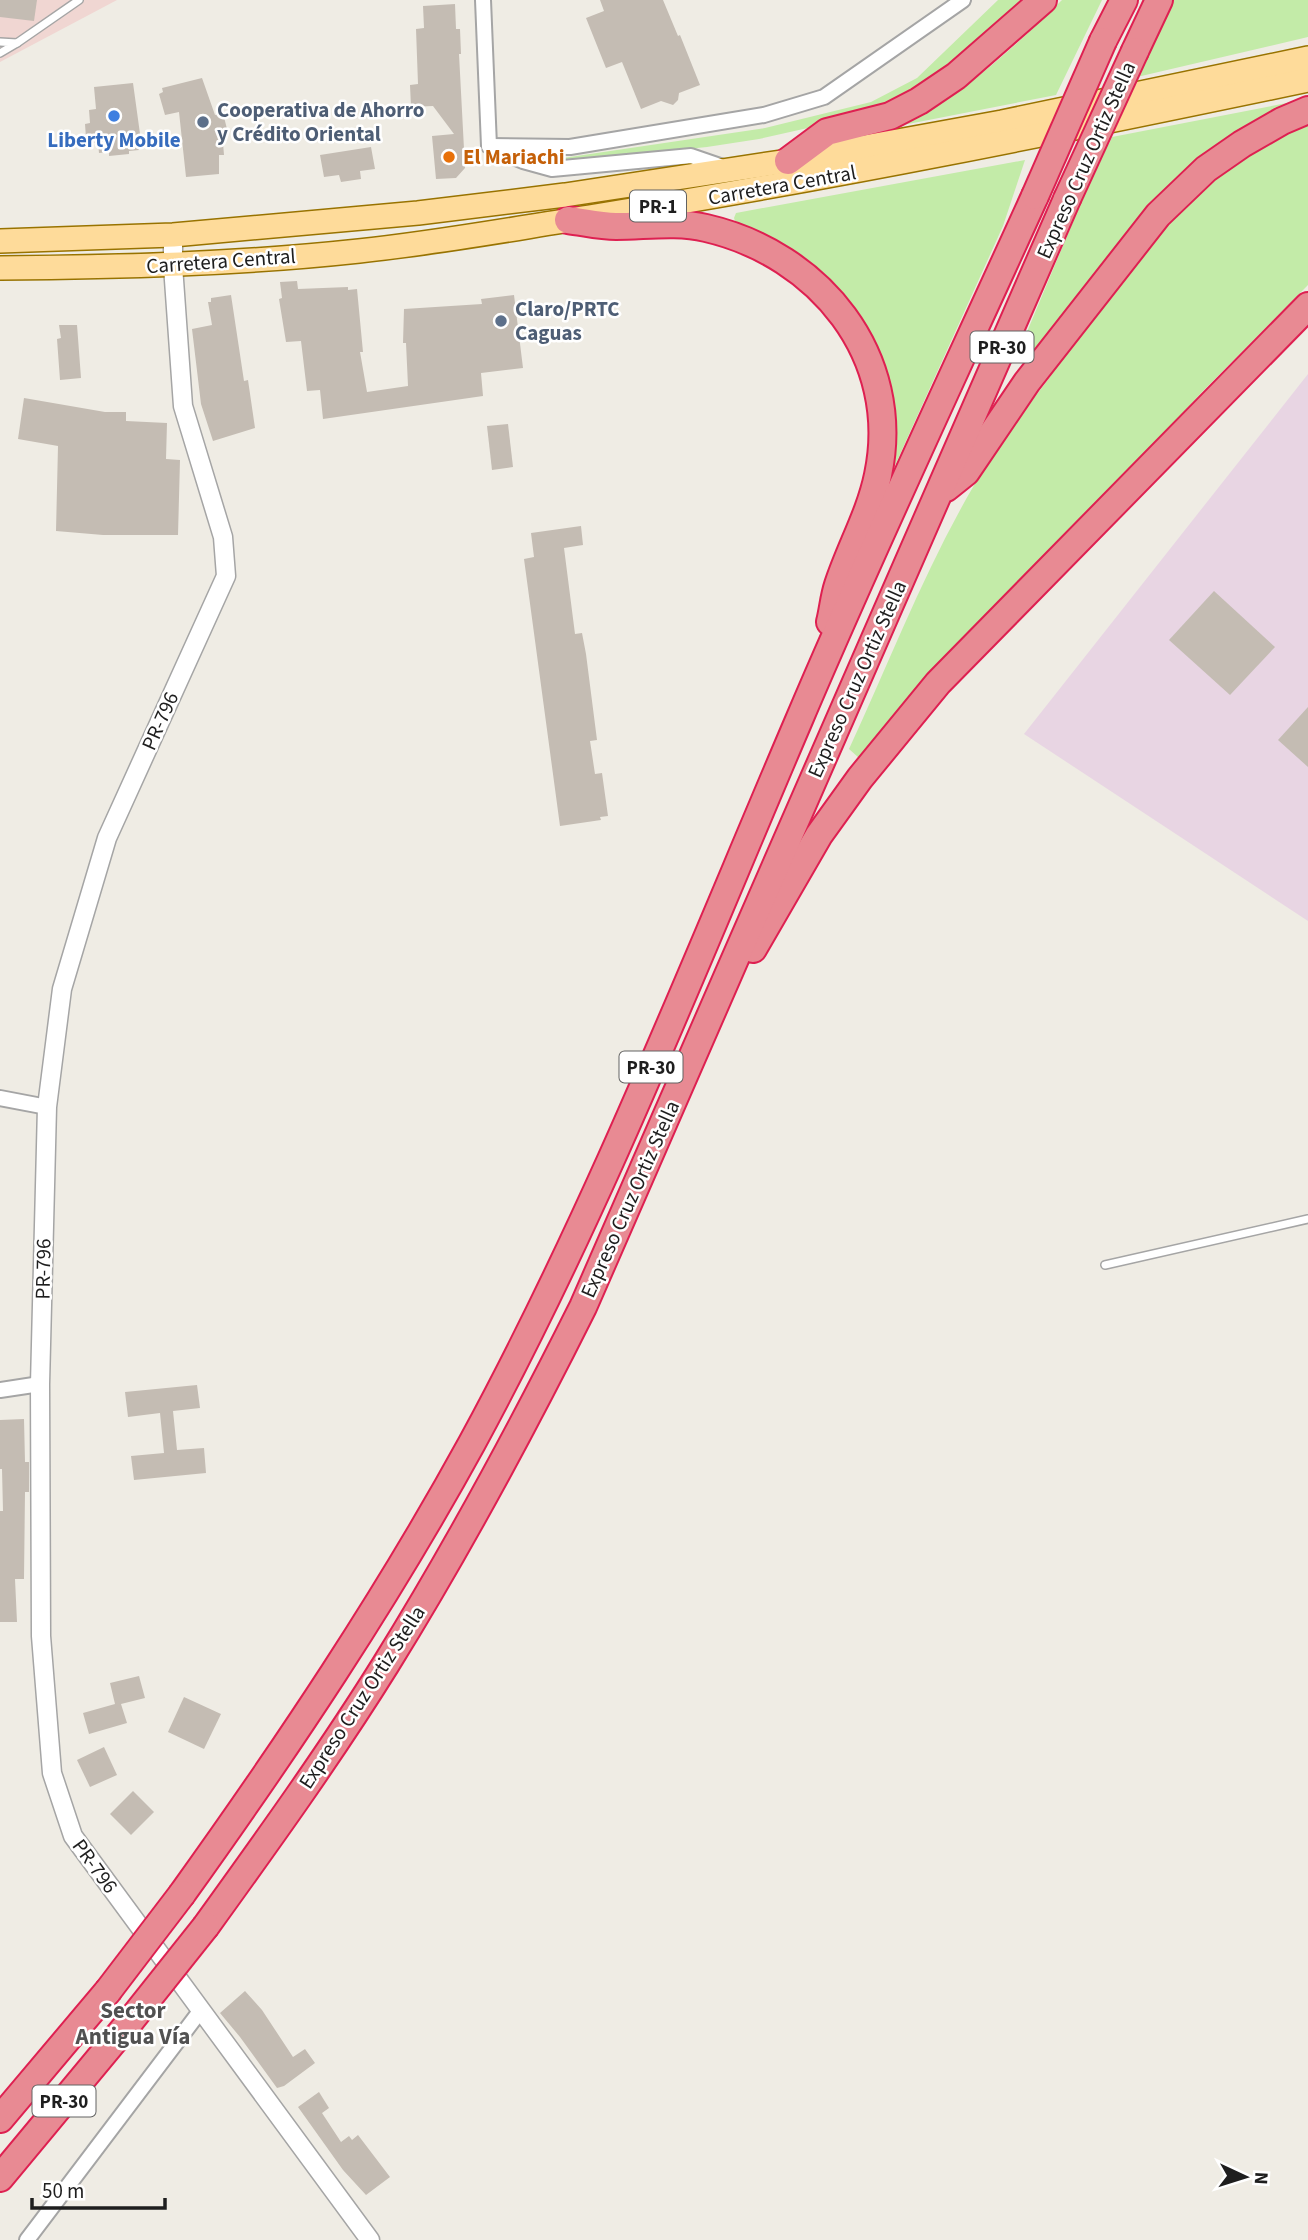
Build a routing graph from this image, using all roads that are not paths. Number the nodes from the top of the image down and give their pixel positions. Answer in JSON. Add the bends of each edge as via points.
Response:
{"nodes":[{"id":1,"x":79,"y":0,"type":"edge"},
{"id":2,"x":483,"y":0,"type":"edge"},
{"id":3,"x":962,"y":0,"type":"edge"},
{"id":4,"x":1043,"y":0,"type":"edge"},
{"id":5,"x":1124,"y":0,"type":"edge"},
{"id":6,"x":1159,"y":0,"type":"edge"},
{"id":7,"x":0,"y":42,"type":"edge"},
{"id":8,"x":17,"y":43,"type":"junction"},
{"id":9,"x":0,"y":53,"type":"edge"},
{"id":10,"x":1308,"y":58,"type":"edge"},
{"id":11,"x":1308,"y":80,"type":"edge"},
{"id":12,"x":1308,"y":110,"type":"edge"},
{"id":13,"x":489,"y":146,"type":"junction"},
{"id":14,"x":788,"y":162,"type":"junction"},
{"id":15,"x":732,"y":170,"type":"junction"},
{"id":16,"x":568,"y":220,"type":"junction"},
{"id":17,"x":173,"y":235,"type":"junction"},
{"id":18,"x":0,"y":241,"type":"edge"},
{"id":19,"x":173,"y":266,"type":"junction"},
{"id":20,"x":0,"y":268,"type":"edge"},
{"id":21,"x":1308,"y":306,"type":"edge"},
{"id":22,"x":937,"y":496,"type":"junction"},
{"id":23,"x":818,"y":674,"type":"junction"},
{"id":24,"x":704,"y":1028,"type":"junction"},
{"id":25,"x":0,"y":1098,"type":"edge"},
{"id":26,"x":47,"y":1107,"type":"junction"},
{"id":27,"x":1308,"y":1219,"type":"edge"},
{"id":28,"x":1105,"y":1265,"type":"dead end"},
{"id":29,"x":40,"y":1384,"type":"junction"},
{"id":30,"x":0,"y":1390,"type":"edge"},
{"id":31,"x":201,"y":2010,"type":"junction"},
{"id":32,"x":0,"y":2119,"type":"edge"},
{"id":33,"x":0,"y":2178,"type":"edge"},
{"id":34,"x":27,"y":2240,"type":"edge"},
{"id":35,"x":370,"y":2240,"type":"edge"}],
"edges":[{"from":1,"to":8,"type":"lane"},
{"from":2,"to":13,"type":"street"},
{"from":3,"to":13,"type":"street","via":[[824,97],[764,116],[570,147]]},
{"from":4,"to":14,"type":"highway","via":[[965,69],[919,101],[890,116],[827,132]]},
{"from":5,"to":23,"type":"highway","name":"Expreso Cruz Ortiz Stella","number":"PR-30","bridge":true},
{"from":6,"to":22,"type":"highway","name":"Expreso Cruz Ortiz Stella","number":"PR-30","bridge":true},
{"from":7,"to":8,"type":"lane"},
{"from":8,"to":9,"type":"lane"},
{"from":10,"to":14,"type":"main road","name":"Carretera Central","number":"PR-1"},
{"from":11,"to":16,"type":"main road","name":"Carretera Central","number":"PR-1","via":[[953,154]]},
{"from":12,"to":22,"type":"highway","via":[[1252,138],[1206,169],[1158,215],[1027,382],[966,472]]},
{"from":13,"to":15,"type":"street","via":[[552,169],[691,156]]},
{"from":14,"to":15,"type":"main road","name":"Carretera Central","number":"PR-1"},
{"from":15,"to":17,"type":"main road","name":"Carretera Central","number":"PR-1","via":[[418,213]]},
{"from":16,"to":19,"type":"main road","name":"Carretera Central","number":"PR-1","via":[[356,251]]},
{"from":16,"to":23,"type":"highway","via":[[614,226],[678,224],[731,235],[797,268],[833,303],[857,336],[880,403],[878,474],[838,585]]},
{"from":17,"to":18,"type":"main road","name":"Carretera Central","number":"PR-1"},
{"from":17,"to":19,"type":"street","name":"PR-796","number":"PR-796"},
{"from":19,"to":20,"type":"main road","name":"Carretera Central","number":"PR-1"},
{"from":19,"to":26,"type":"street","name":"PR-796","number":"PR-796","via":[[183,406],[223,537],[226,576],[107,838],[62,989]]},
{"from":21,"to":24,"type":"highway","via":[[937,683],[819,835]]},
{"from":22,"to":24,"type":"highway","name":"Expreso Cruz Ortiz Stella","number":"PR-30"},
{"from":23,"to":32,"type":"highway","name":"Expreso Cruz Ortiz Stella","number":"PR-30","bridge":true,"via":[[619,1141],[541,1311],[415,1543],[352,1647],[182,1894]]},
{"from":24,"to":33,"type":"highway","name":"Expreso Cruz Ortiz Stella","number":"PR-30","bridge":true,"via":[[583,1307],[496,1476],[386,1665],[206,1926]]},
{"from":25,"to":26,"type":"street"},
{"from":26,"to":29,"type":"street","name":"PR-796","number":"PR-796"},
{"from":27,"to":28,"type":"lane"},
{"from":29,"to":30,"type":"street"},
{"from":29,"to":31,"type":"street","name":"PR-796","number":"PR-796","via":[[41,1636],[52,1773],[73,1836]]},
{"from":31,"to":34,"type":"street"},
{"from":31,"to":35,"type":"street","name":"PR-796","number":"PR-796"}]}
